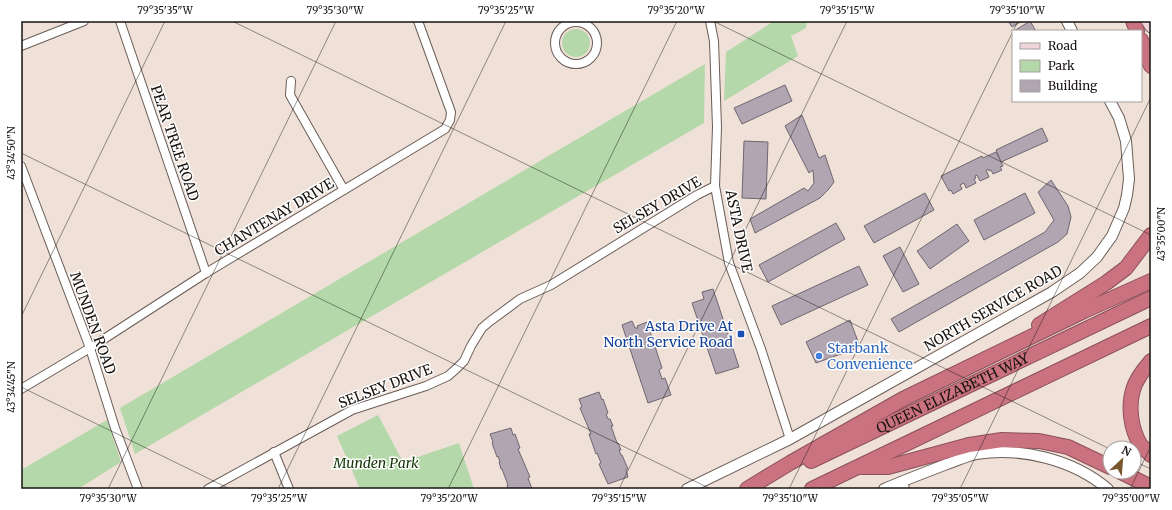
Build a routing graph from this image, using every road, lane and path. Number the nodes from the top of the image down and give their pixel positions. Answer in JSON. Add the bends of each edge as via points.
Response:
{"nodes":[{"id":1,"x":84,"y":21,"type":"edge"},
{"id":2,"x":120,"y":21,"type":"edge"},
{"id":3,"x":418,"y":21,"type":"edge"},
{"id":4,"x":710,"y":21,"type":"edge"},
{"id":5,"x":1066,"y":21,"type":"edge"},
{"id":6,"x":1147,"y":21,"type":"edge"},
{"id":7,"x":562,"y":23,"type":"edge"},
{"id":8,"x":1151,"y":27,"type":"edge"},
{"id":9,"x":1071,"y":30,"type":"edge"},
{"id":10,"x":1142,"y":43,"type":"edge"},
{"id":11,"x":21,"y":46,"type":"edge"},
{"id":12,"x":1151,"y":66,"type":"edge"},
{"id":13,"x":290,"y":81,"type":"dead end"},
{"id":14,"x":1111,"y":102,"type":"edge"},
{"id":15,"x":21,"y":166,"type":"edge"},
{"id":16,"x":715,"y":186,"type":"junction"},
{"id":17,"x":344,"y":190,"type":"junction"},
{"id":18,"x":1151,"y":235,"type":"edge"},
{"id":19,"x":206,"y":273,"type":"junction"},
{"id":20,"x":1151,"y":280,"type":"edge"},
{"id":21,"x":1151,"y":298,"type":"edge"},
{"id":22,"x":1151,"y":326,"type":"edge"},
{"id":23,"x":90,"y":348,"type":"junction"},
{"id":24,"x":986,"y":359,"type":"junction"},
{"id":25,"x":1151,"y":361,"type":"edge"},
{"id":26,"x":21,"y":389,"type":"edge"},
{"id":27,"x":790,"y":439,"type":"junction"},
{"id":28,"x":274,"y":452,"type":"junction"},
{"id":29,"x":1151,"y":455,"type":"edge"},
{"id":30,"x":1102,"y":463,"type":"edge"},
{"id":31,"x":858,"y":468,"type":"junction"},
{"id":32,"x":1137,"y":480,"type":"edge"},
{"id":33,"x":904,"y":485,"type":"edge"},
{"id":34,"x":1151,"y":487,"type":"edge"},
{"id":35,"x":138,"y":489,"type":"edge"},
{"id":36,"x":208,"y":489,"type":"edge"},
{"id":37,"x":289,"y":489,"type":"edge"},
{"id":38,"x":688,"y":489,"type":"edge"},
{"id":39,"x":747,"y":489,"type":"edge"},
{"id":40,"x":753,"y":489,"type":"edge"},
{"id":41,"x":812,"y":489,"type":"edge"},
{"id":42,"x":884,"y":489,"type":"edge"},
{"id":43,"x":1108,"y":489,"type":"edge"}],
"edges":[{"from":1,"to":11,"type":"street"},
{"from":2,"to":19,"type":"street","name":"PEAR TREE ROAD"},
{"from":3,"to":17,"type":"street","name":"CHANTENAY DRIVE","via":[[451,112],[450,120],[445,129]]},
{"from":4,"to":16,"type":"street","name":"ASTA DRIVE","via":[[714,40],[717,113]]},
{"from":5,"to":9,"type":"street"},
{"from":6,"to":8,"type":"main road"},
{"from":7,"to":7,"type":"street","via":[[556,38],[557,52],[562,58],[575,64],[589,60],[594,55],[598,42],[593,30],[582,22]]},
{"from":10,"to":12,"type":"highway"},
{"from":13,"to":17,"type":"street","via":[[290,95]]},
{"from":14,"to":27,"type":"street","name":"NORTH SERVICE ROAD","via":[[1126,141],[1129,179],[1127,195],[1118,221],[1112,236],[1098,257],[1052,292]]},
{"from":15,"to":23,"type":"street","name":"MUNDEN ROAD"},
{"from":16,"to":27,"type":"street","name":"ASTA DRIVE","via":[[729,263],[761,349]]},
{"from":16,"to":28,"type":"street","name":"SELSEY DRIVE","via":[[551,285],[520,299],[482,328],[464,361],[448,376],[426,386],[352,410]]},
{"from":17,"to":19,"type":"street","name":"CHANTENAY DRIVE"},
{"from":18,"to":24,"type":"highway","via":[[1126,268]]},
{"from":19,"to":23,"type":"street","name":"CHANTENAY DRIVE"},
{"from":20,"to":24,"type":"highway"},
{"from":21,"to":40,"type":"highway","name":"QUEEN ELIZABETH WAY"},
{"from":22,"to":31,"type":"highway","name":"QUEEN ELIZABETH WAY"},
{"from":23,"to":26,"type":"street","name":"CHANTENAY DRIVE"},
{"from":23,"to":35,"type":"street","name":"MUNDEN ROAD"},
{"from":24,"to":39,"type":"highway","via":[[903,399]]},
{"from":25,"to":29,"type":"highway","via":[[1133,390],[1131,404],[1132,425],[1141,445]]},
{"from":27,"to":38,"type":"street","name":"NORTH SERVICE ROAD"},
{"from":28,"to":36,"type":"street","name":"SELSEY DRIVE"},
{"from":28,"to":37,"type":"street"},
{"from":30,"to":31,"type":"highway","via":[[1068,447],[1039,440],[1002,440],[969,445],[888,467]]},
{"from":31,"to":41,"type":"highway","name":"QUEEN ELIZABETH WAY"},
{"from":32,"to":34,"type":"highway"},
{"from":33,"to":42,"type":"street"},
{"from":33,"to":43,"type":"street","via":[[974,455],[1012,452],[1050,458],[1085,473]]}]}
